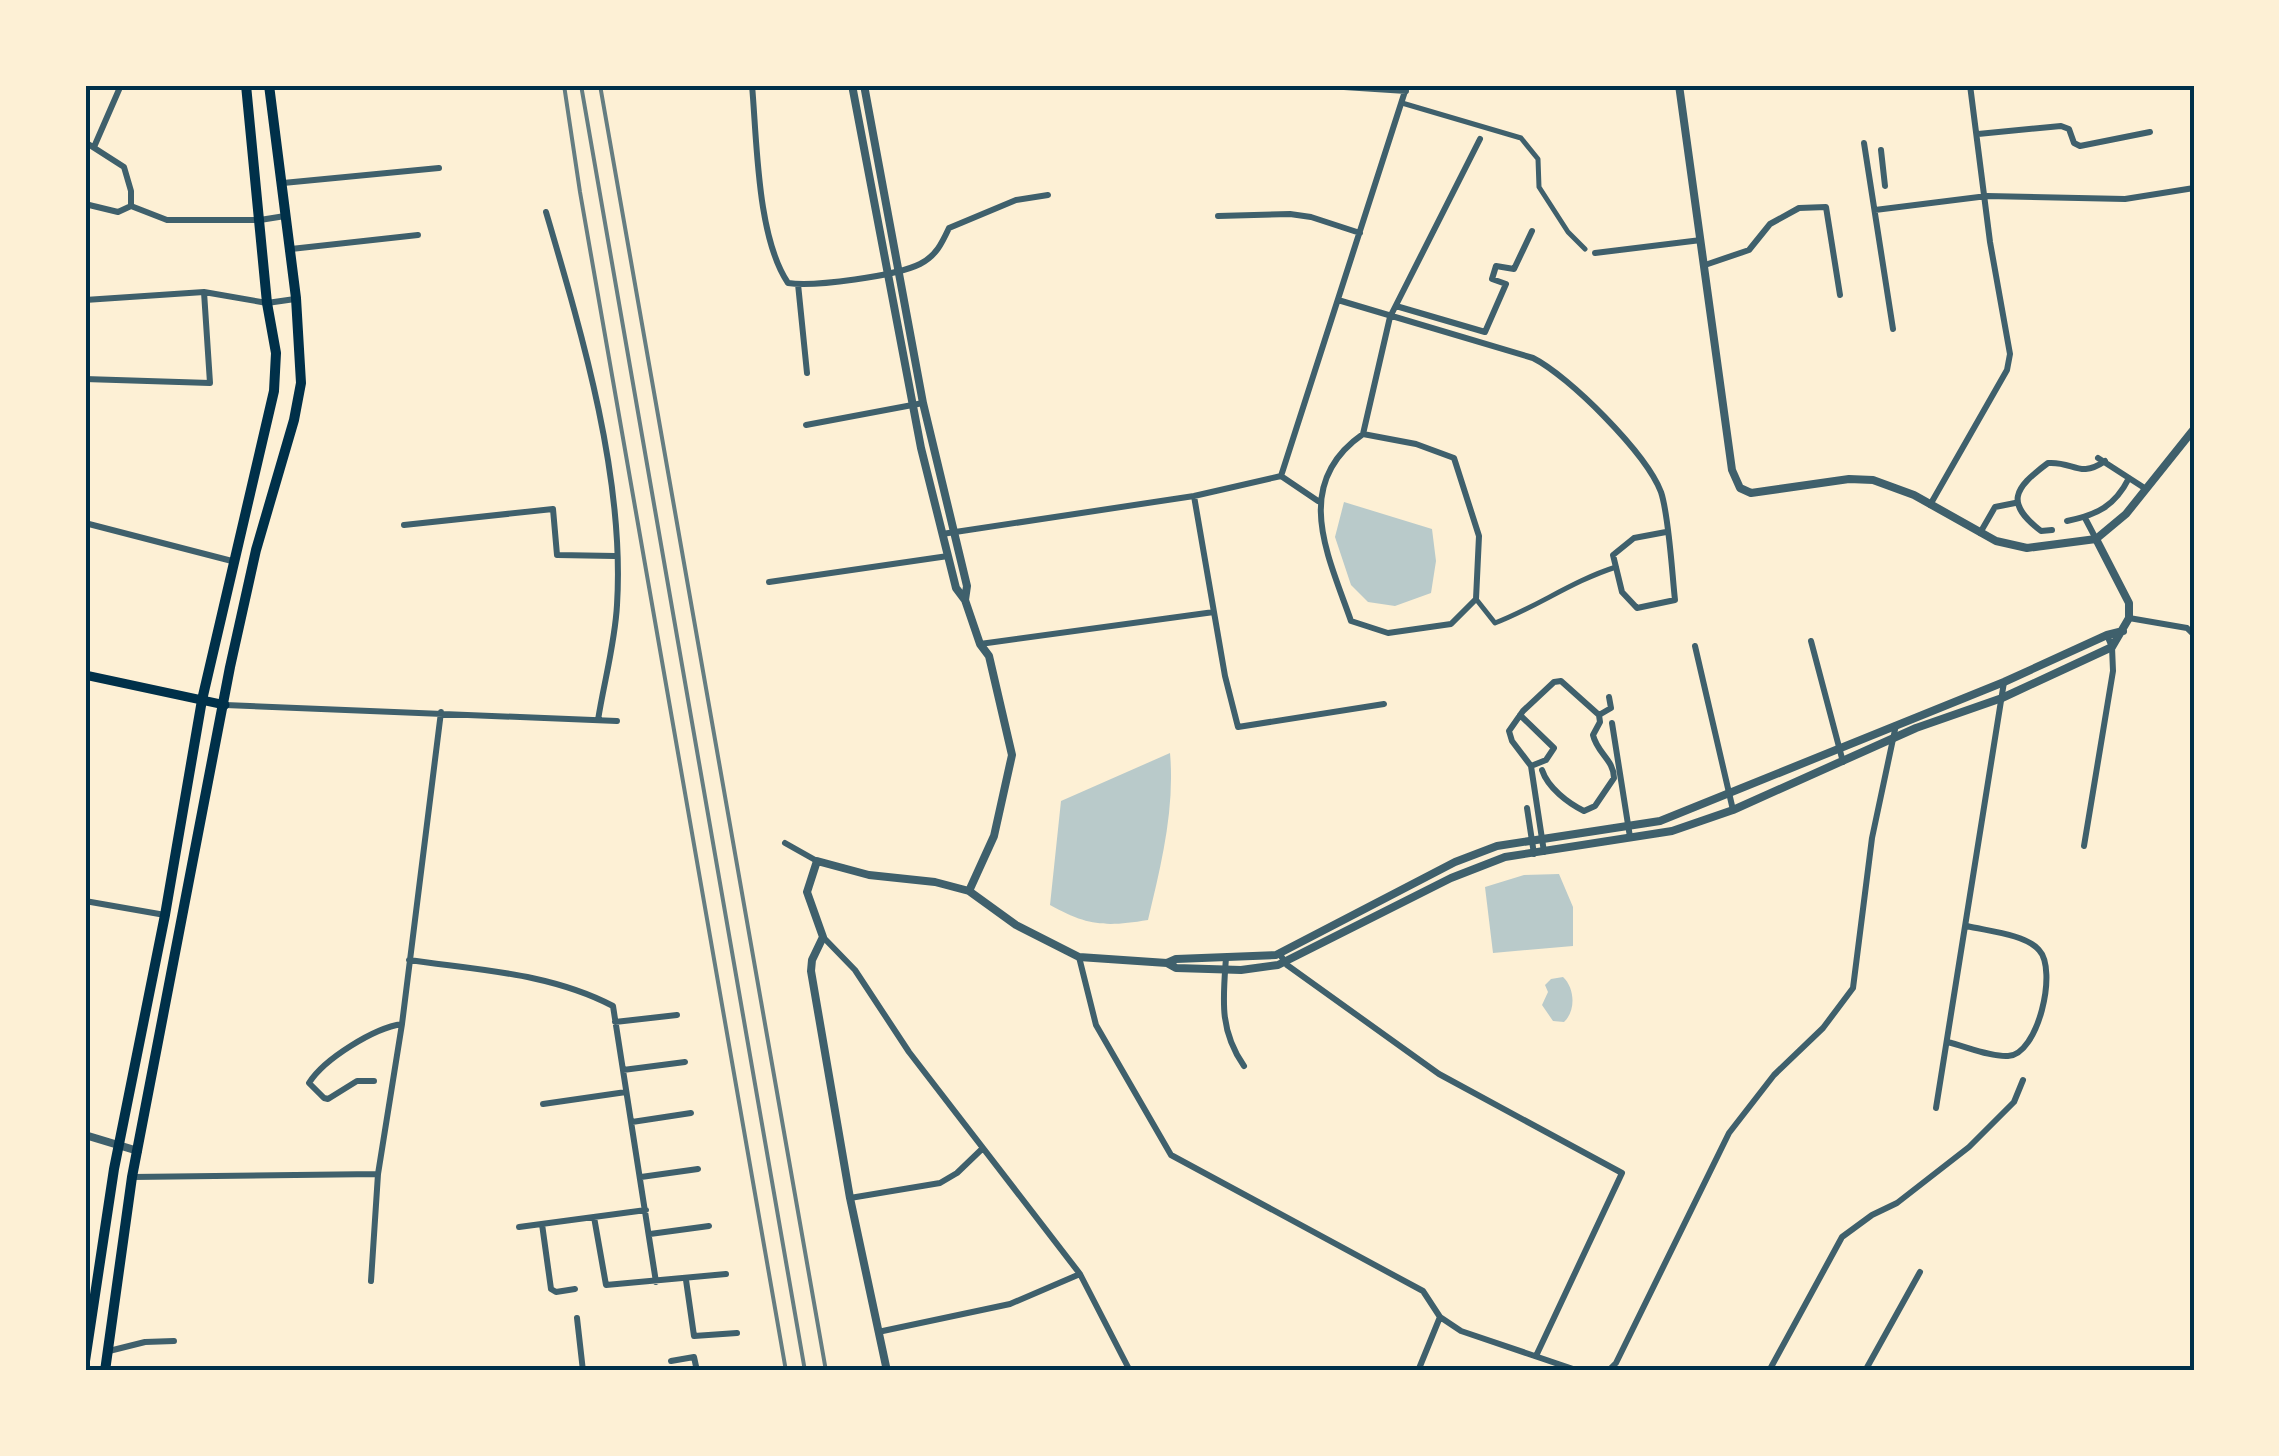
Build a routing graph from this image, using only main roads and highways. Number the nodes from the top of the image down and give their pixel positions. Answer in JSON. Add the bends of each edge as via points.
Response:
{"nodes":[{"id":1,"x":246,"y":85,"type":"edge"},
{"id":2,"x":269,"y":85,"type":"edge"},
{"id":3,"x":85,"y":676,"type":"edge"},
{"id":4,"x":202,"y":700,"type":"junction"},
{"id":5,"x":225,"y":706,"type":"junction"},
{"id":6,"x":85,"y":1361,"type":"edge"},
{"id":7,"x":105,"y":1371,"type":"edge"}],
"edges":[{"from":1,"to":4,"type":"main road","via":[[276,353],[274,391]]},
{"from":2,"to":5,"type":"main road","via":[[301,384],[256,550]]},
{"from":3,"to":4,"type":"main road"},
{"from":4,"to":5,"type":"main road"},
{"from":4,"to":6,"type":"main road"},
{"from":5,"to":7,"type":"main road","via":[[132,1177]]}]}
